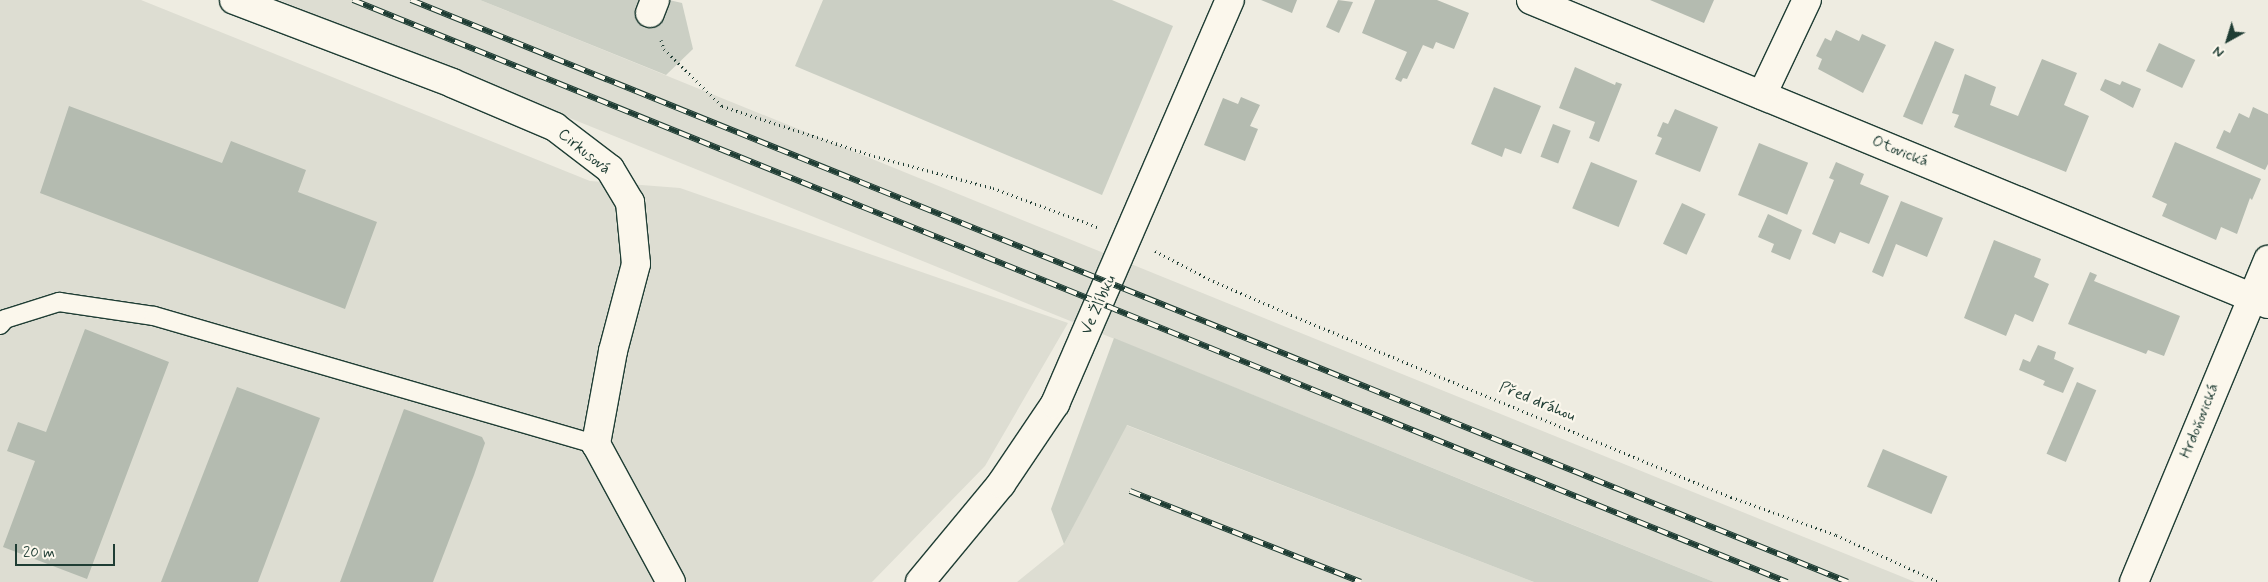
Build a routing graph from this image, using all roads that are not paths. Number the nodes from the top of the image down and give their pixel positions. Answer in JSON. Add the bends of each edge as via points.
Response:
{"nodes":[{"id":1,"x":234,"y":0,"type":"edge"},
{"id":2,"x":1230,"y":0,"type":"edge"},
{"id":3,"x":1531,"y":0,"type":"edge"},
{"id":4,"x":1806,"y":0,"type":"edge"},
{"id":5,"x":1762,"y":95,"type":"junction"},
{"id":6,"x":2268,"y":260,"type":"edge"},
{"id":7,"x":2260,"y":300,"type":"edge"},
{"id":8,"x":0,"y":325,"type":"edge"},
{"id":9,"x":596,"y":444,"type":"junction"},
{"id":10,"x":671,"y":582,"type":"edge"},
{"id":11,"x":920,"y":582,"type":"edge"},
{"id":12,"x":2134,"y":582,"type":"edge"}],
"edges":[{"from":1,"to":9,"type":"street","name":"Cirkusová","via":[[452,83],[555,127],[610,169],[630,202],[636,264],[613,351]]},
{"from":2,"to":11,"type":"street","name":"Ve Žlíbku","via":[[1055,404],[1001,484]]},
{"from":3,"to":5,"type":"street","name":"Otovická"},
{"from":4,"to":5,"type":"street"},
{"from":5,"to":7,"type":"street","name":"Otovická"},
{"from":6,"to":7,"type":"street","name":"Hrdoňovická"},
{"from":7,"to":12,"type":"street","name":"Hrdoňovická"},
{"from":8,"to":9,"type":"lane","via":[[6,319],[59,302],[154,316]]},
{"from":9,"to":10,"type":"street"}]}
